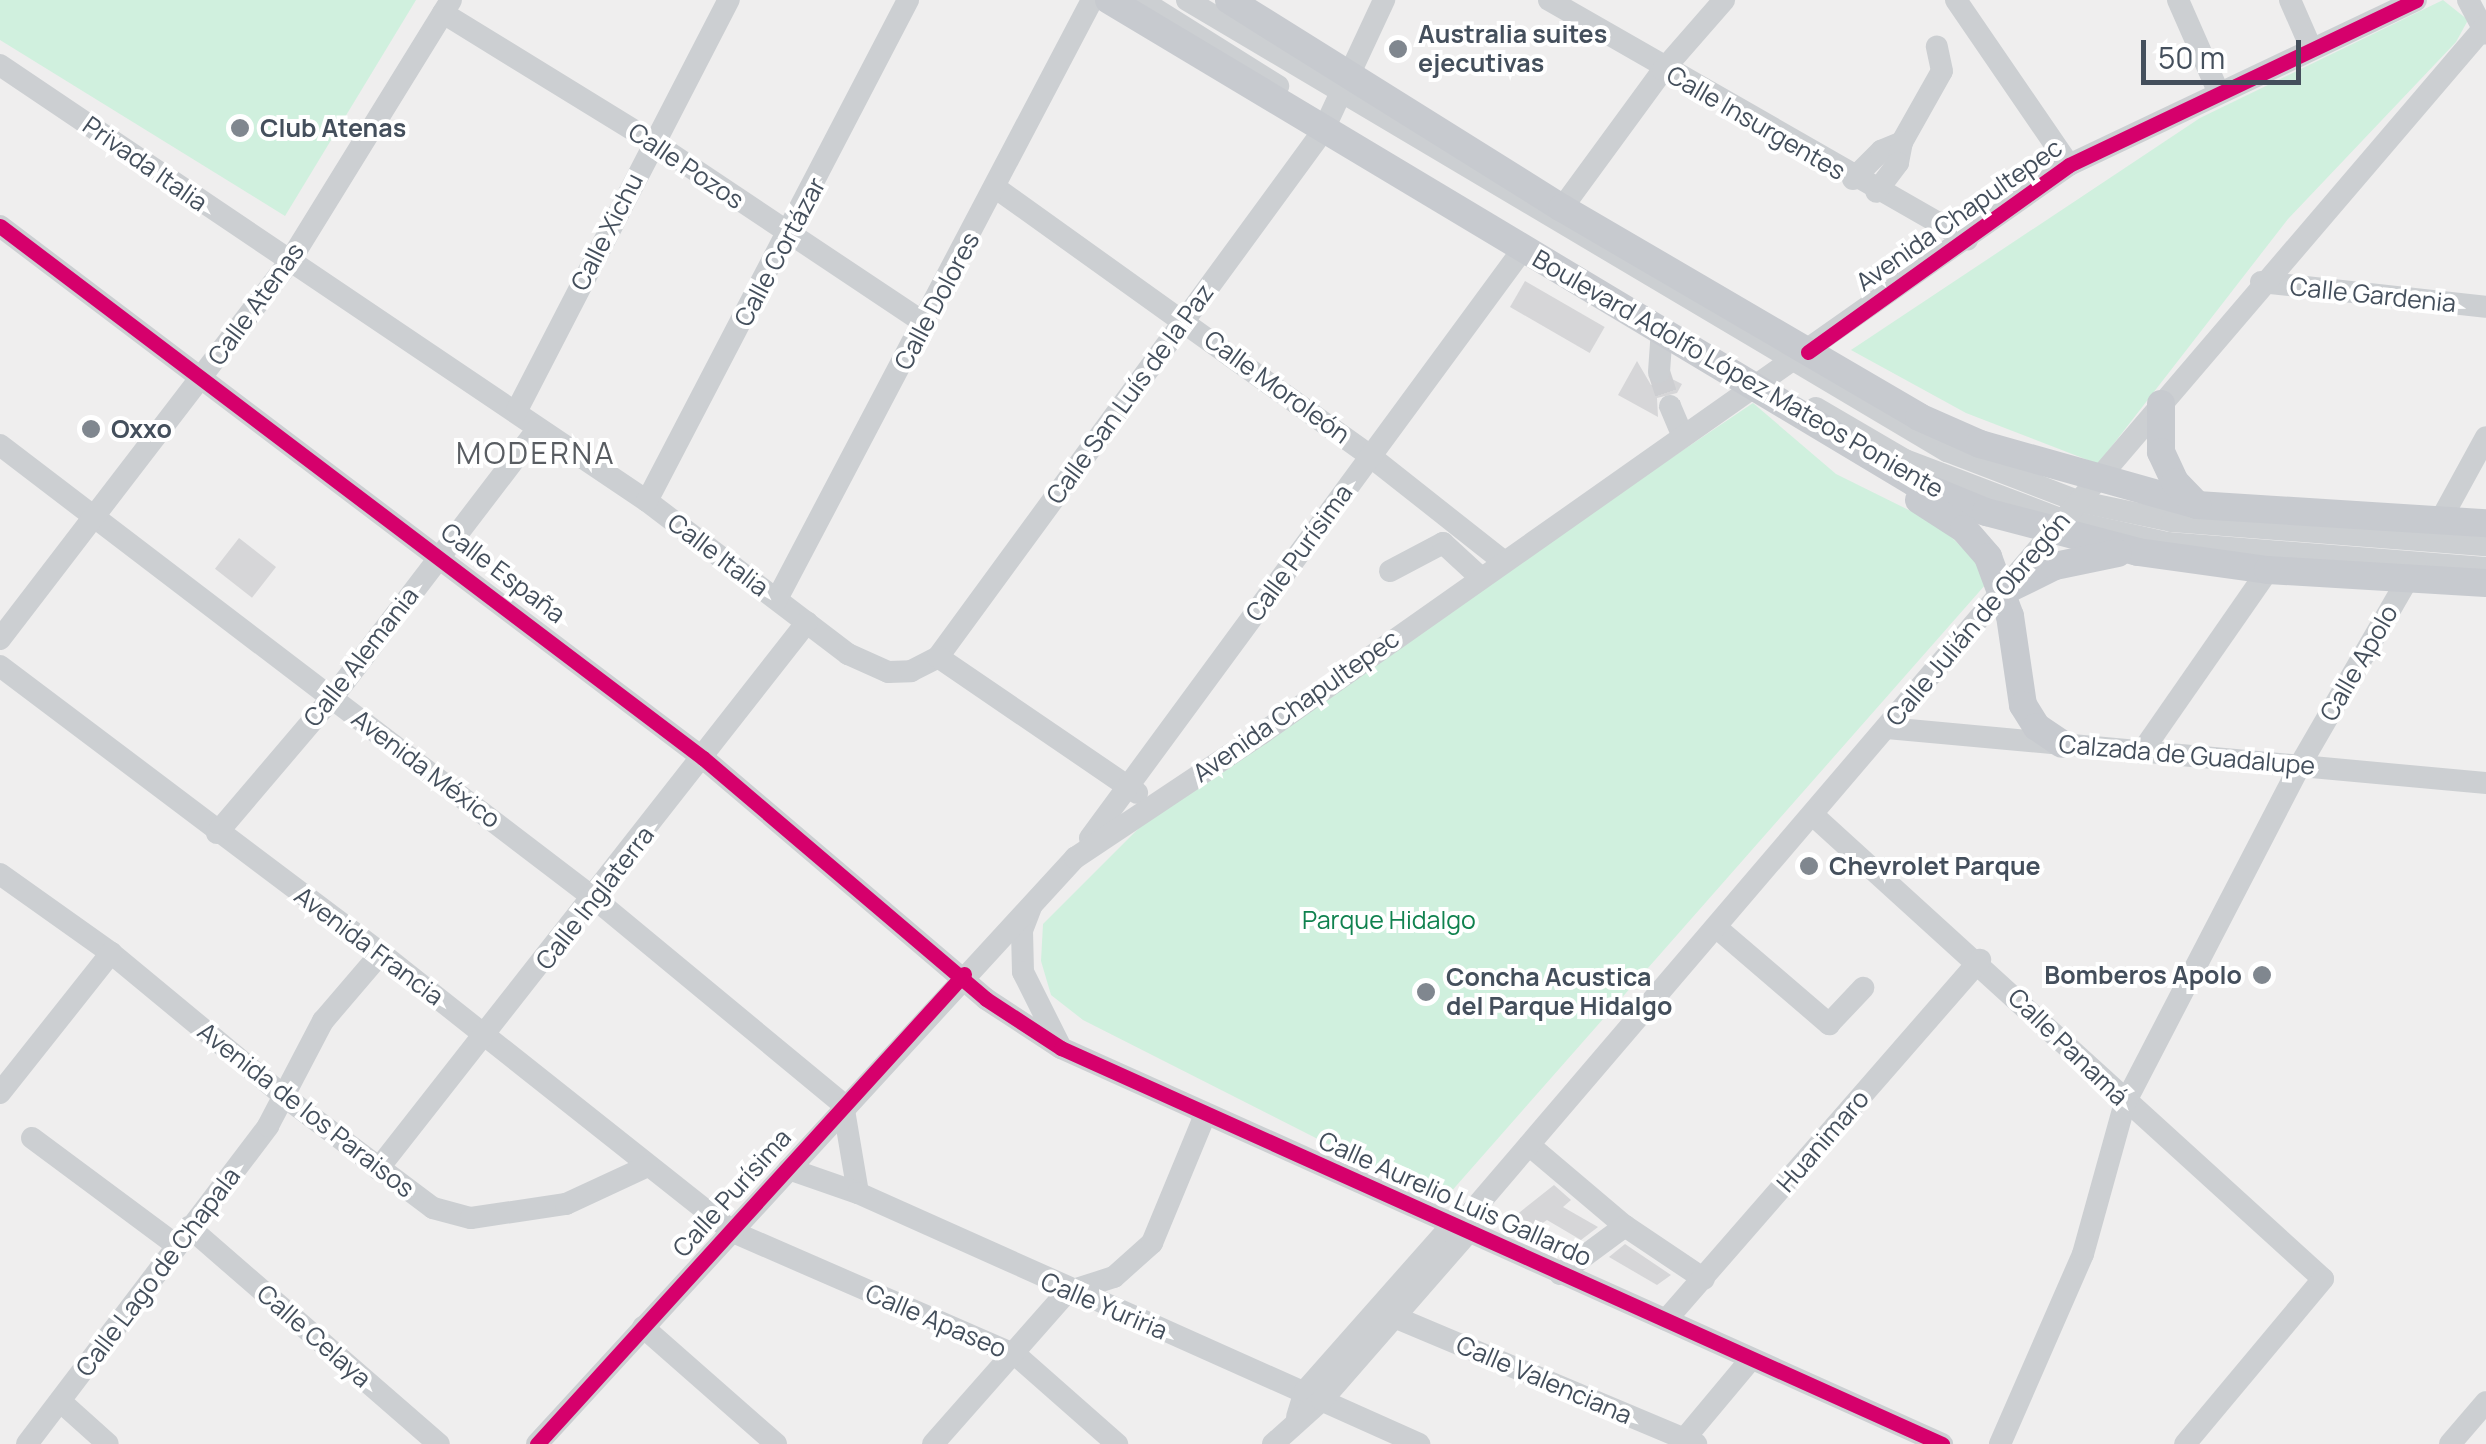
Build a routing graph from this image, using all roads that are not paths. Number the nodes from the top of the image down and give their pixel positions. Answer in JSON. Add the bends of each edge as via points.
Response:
{"nodes":[{"id":1,"x":729,"y":0,"type":"edge"},
{"id":2,"x":908,"y":0,"type":"edge"},
{"id":3,"x":1092,"y":0,"type":"edge"},
{"id":4,"x":1109,"y":0,"type":"edge"},
{"id":5,"x":1141,"y":0,"type":"edge"},
{"id":6,"x":1187,"y":0,"type":"edge"},
{"id":7,"x":1230,"y":0,"type":"edge"},
{"id":8,"x":1384,"y":0,"type":"edge"},
{"id":9,"x":1549,"y":0,"type":"edge"},
{"id":10,"x":1724,"y":0,"type":"edge"},
{"id":11,"x":1956,"y":0,"type":"edge"},
{"id":12,"x":2178,"y":0,"type":"edge"},
{"id":13,"x":2290,"y":0,"type":"edge"},
{"id":14,"x":2416,"y":0,"type":"edge"},
{"id":15,"x":2468,"y":0,"type":"edge"},
{"id":16,"x":446,"y":4,"type":"edge"},
{"id":17,"x":2485,"y":29,"type":"edge"},
{"id":18,"x":1936,"y":47,"type":"dead end"},
{"id":19,"x":2311,"y":48,"type":"junction"},
{"id":20,"x":0,"y":64,"type":"edge"},
{"id":21,"x":1663,"y":70,"type":"junction"},
{"id":22,"x":1344,"y":85,"type":"junction"},
{"id":23,"x":2218,"y":92,"type":"junction"},
{"id":24,"x":1326,"y":125,"type":"junction"},
{"id":25,"x":653,"y":142,"type":"junction"},
{"id":26,"x":1902,"y":142,"type":"junction"},
{"id":27,"x":2068,"y":165,"type":"junction"},
{"id":28,"x":1854,"y":179,"type":"junction"},
{"id":29,"x":996,"y":188,"type":"junction"},
{"id":30,"x":1876,"y":192,"type":"junction"},
{"id":31,"x":1562,"y":208,"type":"junction"},
{"id":32,"x":0,"y":226,"type":"edge"},
{"id":33,"x":790,"y":236,"type":"junction"},
{"id":34,"x":1966,"y":239,"type":"junction"},
{"id":35,"x":1523,"y":249,"type":"junction"},
{"id":36,"x":288,"y":264,"type":"junction"},
{"id":37,"x":2260,"y":282,"type":"junction"},
{"id":38,"x":2486,"y":308,"type":"edge"},
{"id":39,"x":1184,"y":320,"type":"junction"},
{"id":40,"x":926,"y":324,"type":"junction"},
{"id":41,"x":1662,"y":333,"type":"junction"},
{"id":42,"x":1799,"y":357,"type":"junction"},
{"id":43,"x":1659,"y":372,"type":"tunnel mouth"},
{"id":44,"x":200,"y":380,"type":"junction"},
{"id":45,"x":1761,"y":386,"type":"junction"},
{"id":46,"x":2161,"y":404,"type":"junction"},
{"id":47,"x":1670,"y":406,"type":"tunnel mouth"},
{"id":48,"x":516,"y":412,"type":"junction"},
{"id":49,"x":538,"y":429,"type":"junction"},
{"id":50,"x":1683,"y":436,"type":"junction"},
{"id":51,"x":2486,"y":437,"type":"edge"},
{"id":52,"x":0,"y":445,"type":"edge"},
{"id":53,"x":1370,"y":456,"type":"junction"},
{"id":54,"x":2087,"y":491,"type":"junction"},
{"id":55,"x":648,"y":501,"type":"junction"},
{"id":56,"x":2197,"y":505,"type":"junction"},
{"id":57,"x":95,"y":518,"type":"junction"},
{"id":58,"x":2486,"y":523,"type":"edge"},
{"id":59,"x":2055,"y":525,"type":"junction"},
{"id":60,"x":2435,"y":530,"type":"junction"},
{"id":61,"x":2486,"y":545,"type":"edge"},
{"id":62,"x":2138,"y":552,"type":"junction"},
{"id":63,"x":440,"y":556,"type":"junction"},
{"id":64,"x":1503,"y":561,"type":"junction"},
{"id":65,"x":2486,"y":568,"type":"edge"},
{"id":66,"x":2268,"y":570,"type":"junction"},
{"id":67,"x":1390,"y":571,"type":"dead end"},
{"id":68,"x":2413,"y":571,"type":"junction"},
{"id":69,"x":1480,"y":577,"type":"junction"},
{"id":70,"x":2486,"y":583,"type":"edge"},
{"id":71,"x":2002,"y":592,"type":"junction"},
{"id":72,"x":777,"y":598,"type":"junction"},
{"id":73,"x":807,"y":622,"type":"junction"},
{"id":74,"x":0,"y":638,"type":"edge"},
{"id":75,"x":938,"y":657,"type":"junction"},
{"id":76,"x":0,"y":666,"type":"edge"},
{"id":77,"x":332,"y":698,"type":"junction"},
{"id":78,"x":1887,"y":728,"type":"junction"},
{"id":79,"x":2062,"y":744,"type":"junction"},
{"id":80,"x":2142,"y":753,"type":"junction"},
{"id":81,"x":703,"y":758,"type":"junction"},
{"id":82,"x":2300,"y":765,"type":"junction"},
{"id":83,"x":2486,"y":783,"type":"edge"},
{"id":84,"x":1129,"y":785,"type":"junction"},
{"id":85,"x":1150,"y":804,"type":"junction"},
{"id":86,"x":1814,"y":816,"type":"junction"},
{"id":87,"x":217,"y":833,"type":"junction"},
{"id":88,"x":1075,"y":858,"type":"junction"},
{"id":89,"x":0,"y":874,"type":"edge"},
{"id":90,"x":1036,"y":894,"type":"junction"},
{"id":91,"x":595,"y":898,"type":"junction"},
{"id":92,"x":1717,"y":928,"type":"junction"},
{"id":93,"x":111,"y":953,"type":"junction"},
{"id":94,"x":381,"y":953,"type":"junction"},
{"id":95,"x":1980,"y":960,"type":"junction"},
{"id":96,"x":964,"y":974,"type":"junction"},
{"id":97,"x":1863,"y":988,"type":"dead end"},
{"id":98,"x":486,"y":1036,"type":"junction"},
{"id":99,"x":1061,"y":1048,"type":"junction"},
{"id":100,"x":0,"y":1093,"type":"edge"},
{"id":101,"x":285,"y":1097,"type":"junction"},
{"id":102,"x":843,"y":1104,"type":"junction"},
{"id":103,"x":2124,"y":1104,"type":"junction"},
{"id":104,"x":1205,"y":1115,"type":"junction"},
{"id":105,"x":32,"y":1138,"type":"dead end"},
{"id":106,"x":1529,"y":1145,"type":"junction"},
{"id":107,"x":648,"y":1166,"type":"junction"},
{"id":108,"x":378,"y":1169,"type":"junction"},
{"id":109,"x":789,"y":1169,"type":"junction"},
{"id":110,"x":858,"y":1193,"type":"junction"},
{"id":111,"x":1462,"y":1225,"type":"junction"},
{"id":112,"x":1624,"y":1226,"type":"junction"},
{"id":113,"x":733,"y":1232,"type":"junction"},
{"id":114,"x":183,"y":1236,"type":"junction"},
{"id":115,"x":1560,"y":1274,"type":"junction"},
{"id":116,"x":1704,"y":1279,"type":"junction"},
{"id":117,"x":1067,"y":1292,"type":"junction"},
{"id":118,"x":1392,"y":1316,"type":"junction"},
{"id":119,"x":1666,"y":1320,"type":"junction"},
{"id":120,"x":644,"y":1327,"type":"junction"},
{"id":121,"x":1016,"y":1354,"type":"junction"},
{"id":122,"x":1751,"y":1359,"type":"junction"},
{"id":123,"x":1314,"y":1396,"type":"junction"},
{"id":124,"x":60,"y":1402,"type":"junction"},
{"id":125,"x":2486,"y":1402,"type":"edge"},
{"id":126,"x":2009,"y":1441,"type":"edge"},
{"id":127,"x":1687,"y":1442,"type":"edge"},
{"id":128,"x":28,"y":1444,"type":"edge"},
{"id":129,"x":108,"y":1444,"type":"edge"},
{"id":130,"x":439,"y":1444,"type":"edge"},
{"id":131,"x":537,"y":1444,"type":"edge"},
{"id":132,"x":776,"y":1444,"type":"edge"},
{"id":133,"x":933,"y":1444,"type":"edge"},
{"id":134,"x":1117,"y":1444,"type":"edge"},
{"id":135,"x":1273,"y":1444,"type":"edge"},
{"id":136,"x":1418,"y":1444,"type":"edge"},
{"id":137,"x":1942,"y":1444,"type":"edge"},
{"id":138,"x":2185,"y":1444,"type":"edge"},
{"id":139,"x":2450,"y":1444,"type":"edge"}],
"edges":[{"from":1,"to":25,"type":"street","name":"Calle Xichu"},
{"from":2,"to":33,"type":"street","name":"Calle Cortázar"},
{"from":3,"to":29,"type":"street","name":"Calle Dolores"},
{"from":4,"to":24,"type":"main road","name":"Boulevard Adolfo López Mateos Poniente"},
{"from":5,"to":24,"type":"street"},
{"from":6,"to":22,"type":"street"},
{"from":7,"to":22,"type":"main road"},
{"from":8,"to":22,"type":"street","name":"Calle San Luís de la Paz"},
{"from":9,"to":21,"type":"street","name":"Calle Insurgentes"},
{"from":10,"to":21,"type":"street"},
{"from":11,"to":27,"type":"street"},
{"from":12,"to":23,"type":"street"},
{"from":13,"to":19,"type":"street"},
{"from":14,"to":19,"type":"street","name":"Avenida Chapultepec"},
{"from":15,"to":17,"type":"street"},
{"from":16,"to":25,"type":"street","name":"Calle Pozos"},
{"from":16,"to":36,"type":"street","name":"Calle Atenas"},
{"from":17,"to":37,"type":"street","name":"Calle Julián de Obregón"},
{"from":18,"to":26,"type":"street","via":[[1942,72]]},
{"from":19,"to":23,"type":"street","name":"Avenida Chapultepec"},
{"from":20,"to":36,"type":"street","name":"Privada Italia"},
{"from":21,"to":28,"type":"street","name":"Calle Insurgentes"},
{"from":21,"to":31,"type":"street"},
{"from":22,"to":24,"type":"street","name":"Calle San Luís de la Paz"},
{"from":22,"to":31,"type":"main road"},
{"from":22,"to":42,"type":"street"},
{"from":23,"to":27,"type":"street","name":"Avenida Chapultepec"},
{"from":24,"to":35,"type":"main road","name":"Boulevard Adolfo López Mateos Poniente"},
{"from":24,"to":39,"type":"street","name":"Calle San Luís de la Paz"},
{"from":24,"to":45,"type":"street"},
{"from":25,"to":33,"type":"street","name":"Calle Pozos"},
{"from":25,"to":48,"type":"street","name":"Calle Xichu"},
{"from":26,"to":28,"type":"street","via":[[1881,151]]},
{"from":26,"to":30,"type":"street","via":[[1898,163]]},
{"from":27,"to":34,"type":"street","name":"Avenida Chapultepec"},
{"from":28,"to":30,"type":"street","name":"Calle Insurgentes"},
{"from":29,"to":39,"type":"street","name":"Calle Moroleón"},
{"from":29,"to":40,"type":"street","name":"Calle Dolores"},
{"from":30,"to":34,"type":"street","name":"Calle Insurgentes"},
{"from":31,"to":42,"type":"main road"},
{"from":32,"to":44,"type":"street","name":"Calle España"},
{"from":33,"to":40,"type":"street","name":"Calle Pozos"},
{"from":33,"to":55,"type":"street","name":"Calle Cortázar"},
{"from":34,"to":42,"type":"street","name":"Avenida Chapultepec"},
{"from":35,"to":41,"type":"main road","name":"Boulevard Adolfo López Mateos Poniente"},
{"from":35,"to":53,"type":"street","name":"Calle Purísima"},
{"from":36,"to":44,"type":"street","name":"Calle Atenas"},
{"from":36,"to":48,"type":"street","name":"Calle Italia"},
{"from":37,"to":38,"type":"street","name":"Calle Gardenia"},
{"from":37,"to":46,"type":"street","name":"Calle Julián de Obregón"},
{"from":39,"to":53,"type":"street","name":"Calle Moroleón"},
{"from":39,"to":75,"type":"street","name":"Calle San Luís de la Paz"},
{"from":40,"to":72,"type":"street","name":"Calle Dolores"},
{"from":41,"to":43,"type":"street"},
{"from":41,"to":45,"type":"main road","name":"Boulevard Adolfo López Mateos Poniente"},
{"from":42,"to":45,"type":"street","name":"Avenida Chapultepec"},
{"from":42,"to":54,"type":"main road"},
{"from":44,"to":57,"type":"street","name":"Calle Atenas"},
{"from":44,"to":63,"type":"street","name":"Calle España"},
{"from":45,"to":50,"type":"street","name":"Avenida Chapultepec"},
{"from":45,"to":59,"type":"main road","name":"Boulevard Adolfo López Mateos Poniente","via":[[1915,483]]},
{"from":45,"to":71,"type":"main road","via":[[1801,434],[1964,529],[1988,557]]},
{"from":46,"to":54,"type":"street","name":"Calle Julián de Obregón"},
{"from":46,"to":56,"type":"main road","via":[[2162,452],[2175,482]]},
{"from":47,"to":50,"type":"street"},
{"from":48,"to":49,"type":"street","name":"Calle Italia"},
{"from":49,"to":55,"type":"street","name":"Calle Italia"},
{"from":49,"to":63,"type":"street","name":"Calle Alemania"},
{"from":50,"to":64,"type":"street","name":"Avenida Chapultepec"},
{"from":51,"to":60,"type":"street","name":"Calle Apolo"},
{"from":52,"to":57,"type":"street","name":"Avenida México"},
{"from":53,"to":64,"type":"street","name":"Calle Moroleón"},
{"from":53,"to":84,"type":"street","name":"Calle Purísima"},
{"from":54,"to":56,"type":"main road"},
{"from":54,"to":59,"type":"street","name":"Calle Julián de Obregón"},
{"from":54,"to":60,"type":"street","via":[[2172,521]]},
{"from":55,"to":72,"type":"street","name":"Calle Italia"},
{"from":56,"to":60,"type":"main road"},
{"from":57,"to":74,"type":"street","name":"Calle Atenas"},
{"from":57,"to":77,"type":"street","name":"Avenida México"},
{"from":58,"to":60,"type":"main road"},
{"from":59,"to":62,"type":"main road","name":"Boulevard Adolfo López Mateos Poniente"},
{"from":59,"to":68,"type":"street"},
{"from":59,"to":71,"type":"street","name":"Calle Julián de Obregón"},
{"from":60,"to":61,"type":"street"},
{"from":60,"to":68,"type":"street","name":"Calle Apolo"},
{"from":62,"to":66,"type":"main road","name":"Boulevard Adolfo López Mateos Poniente"},
{"from":62,"to":71,"type":"main road","via":[[2068,562]]},
{"from":63,"to":77,"type":"street","name":"Calle Alemania"},
{"from":63,"to":81,"type":"street","name":"Calle España"},
{"from":64,"to":69,"type":"street","name":"Avenida Chapultepec"},
{"from":65,"to":68,"type":"street"},
{"from":66,"to":68,"type":"main road","name":"Boulevard Adolfo López Mateos Poniente"},
{"from":66,"to":80,"type":"street"},
{"from":67,"to":69,"type":"street","via":[[1442,543]]},
{"from":68,"to":70,"type":"main road","name":"Boulevard Adolfo López Mateos Poniente"},
{"from":68,"to":82,"type":"street","name":"Calle Apolo"},
{"from":69,"to":85,"type":"street","name":"Avenida Chapultepec","via":[[1261,734]]},
{"from":71,"to":78,"type":"street","name":"Calle Julián de Obregón"},
{"from":71,"to":79,"type":"main road","via":[[2022,705],[2038,728]]},
{"from":72,"to":73,"type":"street","name":"Calle Italia"},
{"from":73,"to":75,"type":"street","name":"Calle Italia","via":[[858,660],[888,672],[911,671]]},
{"from":73,"to":81,"type":"street","name":"Calle Inglaterra"},
{"from":75,"to":84,"type":"street"},
{"from":76,"to":87,"type":"street","name":"Avenida Francia"},
{"from":77,"to":87,"type":"street","name":"Calle Alemania"},
{"from":77,"to":91,"type":"street","name":"Avenida México"},
{"from":78,"to":79,"type":"street","name":"Calzada de Guadalupe"},
{"from":78,"to":86,"type":"street","name":"Calle Julián de Obregón"},
{"from":79,"to":80,"type":"street","name":"Calzada de Guadalupe"},
{"from":80,"to":82,"type":"street","name":"Calzada de Guadalupe"},
{"from":81,"to":91,"type":"street","name":"Calle Inglaterra"},
{"from":81,"to":96,"type":"street","name":"Calle España"},
{"from":82,"to":83,"type":"street","name":"Calzada de Guadalupe"},
{"from":82,"to":103,"type":"street","name":"Calle Apolo"},
{"from":84,"to":85,"type":"street"},
{"from":84,"to":88,"type":"street","name":"Calle Purísima"},
{"from":85,"to":88,"type":"street","name":"Avenida Chapultepec"},
{"from":86,"to":92,"type":"street","name":"Calle Julián de Obregón"},
{"from":86,"to":95,"type":"street","name":"Calle Panamá"},
{"from":87,"to":94,"type":"street","name":"Avenida Francia"},
{"from":88,"to":90,"type":"street","name":"Avenida Chapultepec"},
{"from":89,"to":93,"type":"street","name":"Avenida de los Paraisos"},
{"from":90,"to":96,"type":"street","name":"Avenida Chapultepec"},
{"from":90,"to":99,"type":"street","via":[[1022,931],[1023,972]]},
{"from":91,"to":98,"type":"street","name":"Calle Inglaterra"},
{"from":91,"to":102,"type":"street","name":"Avenida México"},
{"from":92,"to":97,"type":"street","via":[[1829,1024]]},
{"from":92,"to":106,"type":"street","name":"Calle Julián de Obregón"},
{"from":93,"to":100,"type":"street"},
{"from":93,"to":101,"type":"street","name":"Avenida de los Paraisos"},
{"from":94,"to":98,"type":"street","name":"Avenida Francia"},
{"from":94,"to":101,"type":"street","name":"Calle Lago de Chapala","via":[[323,1021]]},
{"from":95,"to":103,"type":"street","name":"Calle Panamá"},
{"from":95,"to":116,"type":"street","name":"Huanimaro"},
{"from":96,"to":99,"type":"street","name":"Calle Aurelio Luis Gallardo","via":[[986,999]]},
{"from":96,"to":102,"type":"street","name":"Calle Purísima"},
{"from":98,"to":107,"type":"street","name":"Avenida Francia"},
{"from":98,"to":108,"type":"street","name":"Calle Inglaterra"},
{"from":99,"to":104,"type":"street","name":"Calle Aurelio Luis Gallardo"},
{"from":101,"to":108,"type":"street","name":"Avenida de los Paraisos"},
{"from":101,"to":114,"type":"street","name":"Calle Lago de Chapala"},
{"from":102,"to":109,"type":"street","name":"Calle Purísima"},
{"from":102,"to":110,"type":"street"},
{"from":103,"to":126,"type":"street","name":"Calle Apolo","via":[[2082,1254]]},
{"from":103,"to":138,"type":"street","name":"Calle Panamá","via":[[2323,1278]]},
{"from":104,"to":111,"type":"street","name":"Calle Aurelio Luis Gallardo"},
{"from":104,"to":117,"type":"street","via":[[1152,1242],[1114,1277]]},
{"from":105,"to":114,"type":"street","name":"Calle Celaya"},
{"from":106,"to":111,"type":"street","name":"Calle Julián de Obregón"},
{"from":106,"to":112,"type":"street"},
{"from":107,"to":108,"type":"street","name":"Avenida de los Paraisos","via":[[566,1204],[471,1218],[433,1208]]},
{"from":107,"to":113,"type":"street","name":"Avenida Francia"},
{"from":109,"to":110,"type":"street","name":"Calle Yuriria"},
{"from":109,"to":113,"type":"street","name":"Calle Purísima"},
{"from":110,"to":117,"type":"street","name":"Calle Yuriria"},
{"from":111,"to":115,"type":"street","name":"Calle Aurelio Luis Gallardo"},
{"from":111,"to":118,"type":"street"},
{"from":111,"to":123,"type":"street"},
{"from":112,"to":115,"type":"street"},
{"from":112,"to":116,"type":"street"},
{"from":113,"to":120,"type":"street","name":"Calle Purísima"},
{"from":113,"to":121,"type":"street","name":"Calle Apaseo"},
{"from":114,"to":124,"type":"street","name":"Calle Lago de Chapala"},
{"from":114,"to":130,"type":"street","name":"Calle Celaya"},
{"from":115,"to":119,"type":"street","name":"Calle Aurelio Luis Gallardo"},
{"from":116,"to":119,"type":"street","name":"Huanimaro"},
{"from":117,"to":121,"type":"street"},
{"from":117,"to":123,"type":"street","name":"Calle Yuriria"},
{"from":118,"to":123,"type":"street"},
{"from":118,"to":127,"type":"street","name":"Calle Valenciana"},
{"from":119,"to":122,"type":"street","name":"Calle Aurelio Luis Gallardo"},
{"from":120,"to":131,"type":"street","name":"Calle Purísima"},
{"from":120,"to":132,"type":"street"},
{"from":121,"to":133,"type":"street"},
{"from":121,"to":134,"type":"street","name":"Calle Apaseo"},
{"from":122,"to":127,"type":"street"},
{"from":122,"to":137,"type":"street","name":"Calle Aurelio Luis Gallardo"},
{"from":123,"to":135,"type":"street"},
{"from":123,"to":136,"type":"street","name":"Calle Yuriria"},
{"from":124,"to":128,"type":"street","name":"Calle Lago de Chapala"},
{"from":124,"to":129,"type":"street"},
{"from":125,"to":139,"type":"street"}]}
